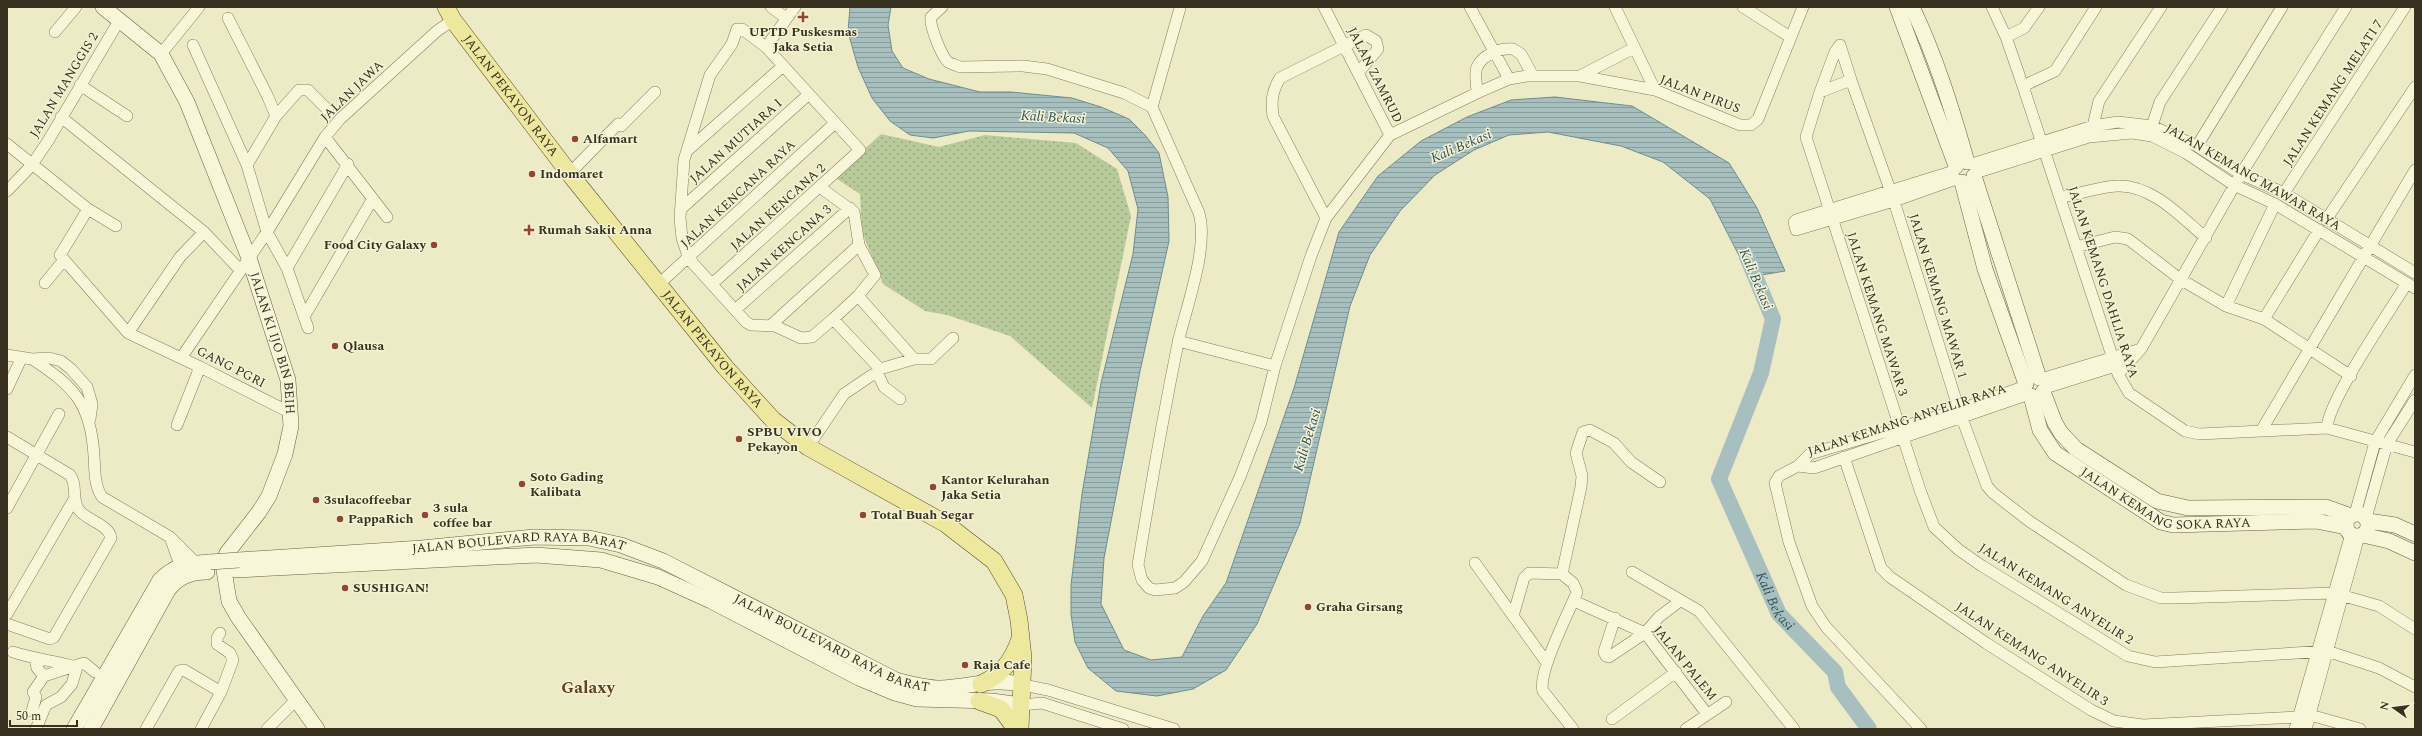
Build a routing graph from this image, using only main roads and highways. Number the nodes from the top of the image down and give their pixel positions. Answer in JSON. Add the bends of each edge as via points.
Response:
{"nodes":[{"id":1,"x":103,"y":7,"type":"edge"},
{"id":2,"x":1897,"y":7,"type":"edge"},
{"id":3,"x":1912,"y":7,"type":"edge"},
{"id":4,"x":450,"y":13,"type":"edge"},
{"id":5,"x":1964,"y":172,"type":"junction"},
{"id":6,"x":2358,"y":525,"type":"junction"},
{"id":7,"x":2415,"y":534,"type":"edge"},
{"id":8,"x":2415,"y":553,"type":"edge"},
{"id":9,"x":423,"y":555,"type":"junction"},
{"id":10,"x":202,"y":567,"type":"junction"},
{"id":11,"x":1020,"y":636,"type":"junction"},
{"id":12,"x":120,"y":663,"type":"junction"},
{"id":13,"x":862,"y":672,"type":"junction"},
{"id":14,"x":986,"y":683,"type":"junction"},
{"id":15,"x":1023,"y":685,"type":"junction"},
{"id":16,"x":986,"y":701,"type":"junction"},
{"id":17,"x":1022,"y":705,"type":"junction"},
{"id":18,"x":74,"y":729,"type":"edge"},
{"id":19,"x":91,"y":729,"type":"edge"},
{"id":20,"x":317,"y":729,"type":"edge"},
{"id":21,"x":1016,"y":729,"type":"edge"},
{"id":22,"x":1020,"y":729,"type":"edge"}],
"edges":[{"from":1,"to":20,"type":"main road","name":"JALAN KI IJO BIN BEIH","via":[[161,54],[187,102],[288,380],[291,414],[285,454],[269,496],[227,553],[223,564],[229,601],[238,617]]},
{"from":2,"to":5,"type":"main road","name":"JALAN KEMANG SOKA RAYA"},
{"from":3,"to":5,"type":"main road","name":"JALAN KEMANG SOKA RAYA","via":[[1951,105]]},
{"from":4,"to":11,"type":"main road","name":"JALAN PEKAYON RAYA","via":[[569,174],[746,391],[773,420],[808,447],[946,524],[984,551],[1001,571],[1014,595]]},
{"from":5,"to":6,"type":"main road","name":"JALAN KEMANG SOKA RAYA","via":[[1985,269],[2035,387],[2040,430],[2055,453],[2161,522],[2173,525],[2316,521]]},
{"from":6,"to":7,"type":"main road","name":"JALAN KEMANG SOKA RAYA","via":[[2395,525]]},
{"from":6,"to":8,"type":"main road","name":"JALAN KEMANG SOKA RAYA"},
{"from":9,"to":10,"type":"main road","name":"JALAN BOULEVARD RAYA BARAT","bridge":true},
{"from":9,"to":13,"type":"main road","name":"JALAN BOULEVARD RAYA BARAT","via":[[536,555],[615,562],[658,577]]},
{"from":9,"to":13,"type":"main road","name":"JALAN BOULEVARD RAYA BARAT","via":[[534,537],[589,538],[621,545],[664,561]]},
{"from":10,"to":12,"type":"main road","name":"JALAN BOULEVARD RAYA BARAT","via":[[182,577],[168,590]]},
{"from":10,"to":12,"type":"main road","name":"JALAN BOULEVARD RAYA BARAT","via":[[180,565],[160,580]]},
{"from":11,"to":14,"type":"main road","via":[[1007,666]]},
{"from":11,"to":15,"type":"main road","name":"JALAN PEKAYON RAYA"},
{"from":12,"to":18,"type":"main road","name":"JALAN BOULEVARD RAYA BARAT"},
{"from":12,"to":19,"type":"main road","name":"JALAN BOULEVARD RAYA BARAT"},
{"from":13,"to":14,"type":"main road","name":"JALAN BOULEVARD RAYA BARAT","via":[[919,686],[941,688]]},
{"from":13,"to":16,"type":"main road","name":"JALAN BOULEVARD RAYA BARAT","via":[[895,693],[917,699]]},
{"from":14,"to":15,"type":"main road","name":"JALAN BOULEVARD RAYA BARAT","via":[[1002,680]]},
{"from":14,"to":16,"type":"main road","via":[[995,692]]},
{"from":15,"to":17,"type":"main road","name":"JALAN PEKAYON RAYA"},
{"from":16,"to":17,"type":"main road","name":"JALAN BOULEVARD RAYA BARAT"},
{"from":16,"to":21,"type":"main road","via":[[1001,710]]},
{"from":17,"to":22,"type":"main road","name":"JALAN PEKAYON RAYA"}]}
